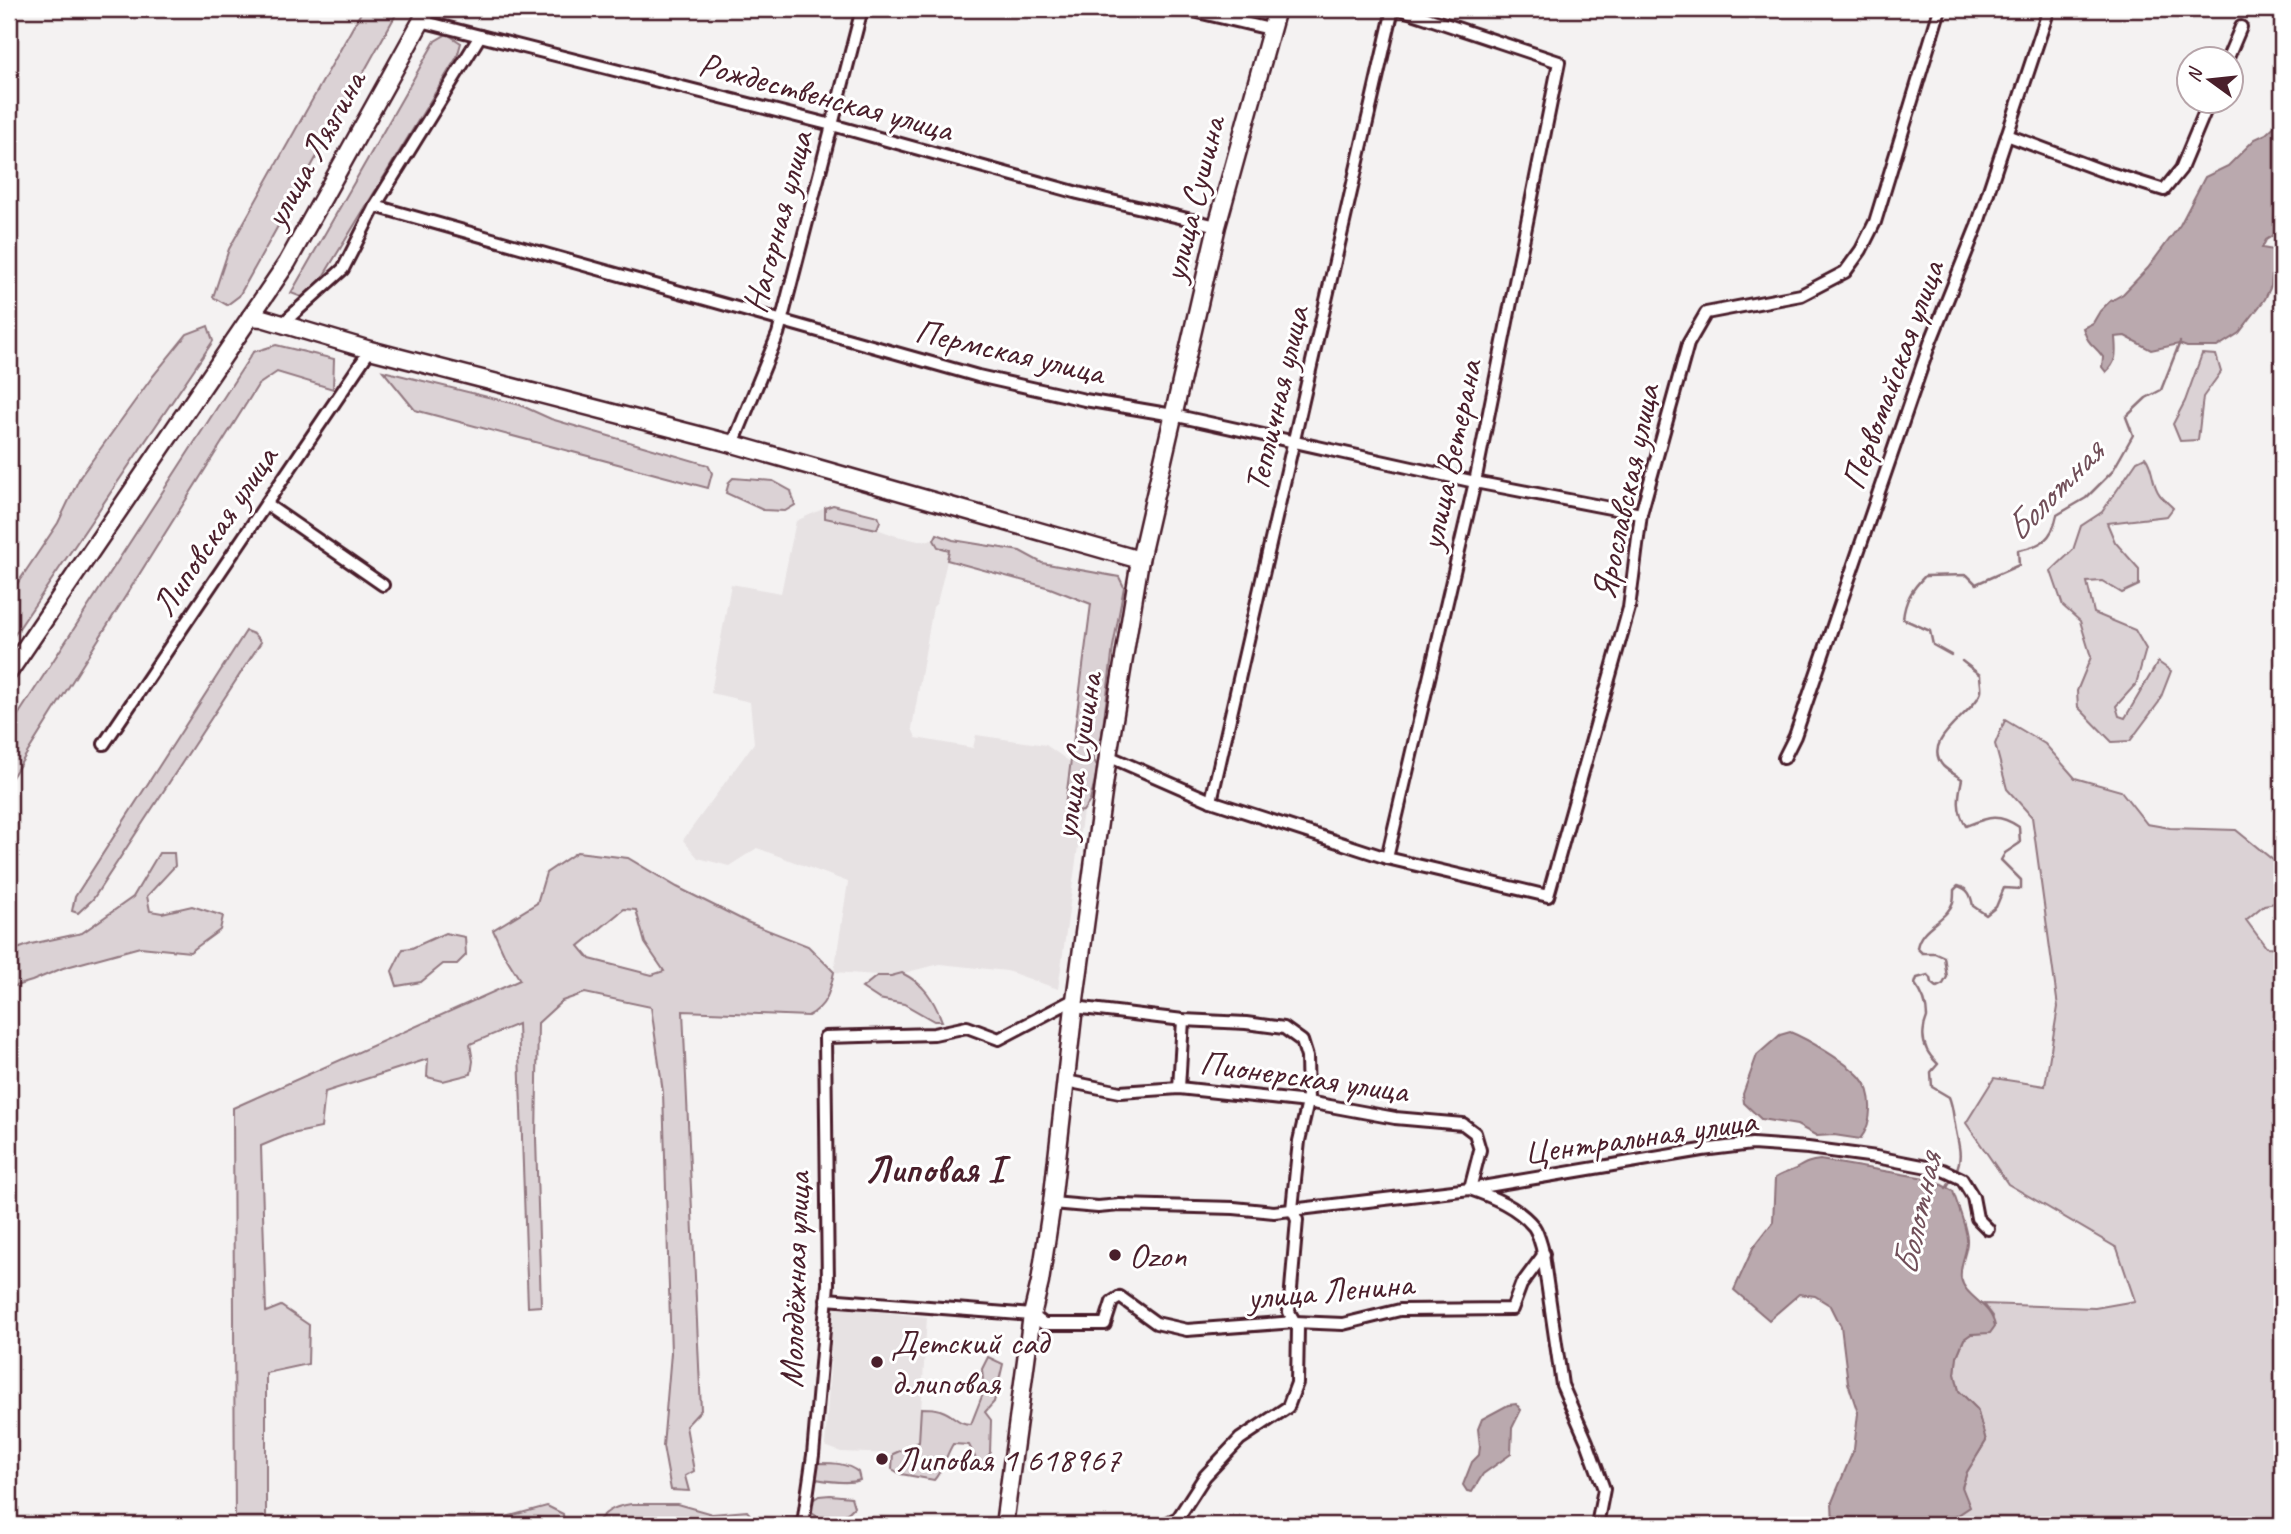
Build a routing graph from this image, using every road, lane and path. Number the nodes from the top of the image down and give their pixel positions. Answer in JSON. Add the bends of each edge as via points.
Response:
{"nodes":[{"id":1,"x":862,"y":9,"type":"edge"},
{"id":2,"x":1185,"y":9,"type":"edge"},
{"id":3,"x":1277,"y":9,"type":"edge"},
{"id":4,"x":1393,"y":9,"type":"edge"},
{"id":5,"x":1400,"y":9,"type":"edge"},
{"id":6,"x":1940,"y":9,"type":"edge"},
{"id":7,"x":2049,"y":9,"type":"edge"},
{"id":8,"x":425,"y":15,"type":"edge"},
{"id":9,"x":2241,"y":27,"type":"dead end"},
{"id":10,"x":1270,"y":29,"type":"junction"},
{"id":11,"x":480,"y":36,"type":"junction"},
{"id":12,"x":2233,"y":46,"type":"edge"},
{"id":13,"x":2203,"y":116,"type":"edge"},
{"id":14,"x":832,"y":125,"type":"junction"},
{"id":15,"x":2007,"y":135,"type":"junction"},
{"id":16,"x":375,"y":206,"type":"junction"},
{"id":17,"x":1217,"y":226,"type":"junction"},
{"id":18,"x":250,"y":317,"type":"junction"},
{"id":19,"x":781,"y":321,"type":"junction"},
{"id":20,"x":281,"y":325,"type":"junction"},
{"id":21,"x":370,"y":350,"type":"junction"},
{"id":22,"x":1173,"y":415,"type":"junction"},
{"id":23,"x":1295,"y":443,"type":"junction"},
{"id":24,"x":733,"y":444,"type":"junction"},
{"id":25,"x":1475,"y":482,"type":"junction"},
{"id":26,"x":266,"y":504,"type":"junction"},
{"id":27,"x":1641,"y":514,"type":"junction"},
{"id":28,"x":1140,"y":560,"type":"junction"},
{"id":29,"x":383,"y":585,"type":"dead end"},
{"id":30,"x":9,"y":672,"type":"edge"},
{"id":31,"x":104,"y":744,"type":"dead end"},
{"id":32,"x":1108,"y":756,"type":"junction"},
{"id":33,"x":1784,"y":758,"type":"dead end"},
{"id":34,"x":1211,"y":801,"type":"junction"},
{"id":35,"x":1387,"y":858,"type":"junction"},
{"id":36,"x":1074,"y":1003,"type":"junction"},
{"id":37,"x":1183,"y":1020,"type":"junction"},
{"id":38,"x":1066,"y":1081,"type":"junction"},
{"id":39,"x":1179,"y":1088,"type":"junction"},
{"id":40,"x":1308,"y":1102,"type":"junction"},
{"id":41,"x":1470,"y":1189,"type":"junction"},
{"id":42,"x":1052,"y":1203,"type":"junction"},
{"id":43,"x":1292,"y":1209,"type":"junction"},
{"id":44,"x":1988,"y":1229,"type":"dead end"},
{"id":45,"x":1544,"y":1254,"type":"junction"},
{"id":46,"x":825,"y":1299,"type":"junction"},
{"id":47,"x":1032,"y":1315,"type":"junction"},
{"id":48,"x":1295,"y":1322,"type":"junction"},
{"id":49,"x":800,"y":1525,"type":"edge"},
{"id":50,"x":846,"y":1525,"type":"edge"},
{"id":51,"x":1004,"y":1525,"type":"edge"},
{"id":52,"x":1163,"y":1525,"type":"edge"},
{"id":53,"x":1597,"y":1525,"type":"edge"}],
"edges":[{"from":1,"to":14,"type":"street","name":"Нагорная улица"},
{"from":2,"to":10,"type":"street"},
{"from":3,"to":10,"type":"street","name":"улица Сушина"},
{"from":4,"to":23,"type":"street","name":"Тепличная улица"},
{"from":5,"to":25,"type":"street","name":"улица Ветерана","via":[[1559,62]]},
{"from":6,"to":27,"type":"street","name":"Ярославская улица","via":[[1875,222],[1861,250],[1845,272],[1801,296],[1706,313],[1688,344]]},
{"from":7,"to":15,"type":"street","name":"Первомайская улица"},
{"from":8,"to":11,"type":"street","name":"Рождественская улица"},
{"from":8,"to":18,"type":"street","name":"улица Лязгина","via":[[287,263]]},
{"from":9,"to":12,"type":"street"},
{"from":10,"to":17,"type":"street","name":"улица Сушина"},
{"from":11,"to":14,"type":"street","name":"Рождественская улица"},
{"from":11,"to":16,"type":"street"},
{"from":13,"to":15,"type":"street","via":[[2181,169],[2164,190]]},
{"from":14,"to":17,"type":"street","name":"Рождественская улица"},
{"from":14,"to":19,"type":"street","name":"Нагорная улица"},
{"from":15,"to":33,"type":"street","name":"Первомайская улица"},
{"from":16,"to":19,"type":"street","name":"Пермская улица"},
{"from":16,"to":20,"type":"street","via":[[343,269]]},
{"from":17,"to":22,"type":"street","name":"улица Сушина"},
{"from":18,"to":20,"type":"street"},
{"from":18,"to":30,"type":"street","name":"улица Лязгина"},
{"from":19,"to":22,"type":"street","name":"Пермская улица","via":[[978,376]]},
{"from":19,"to":24,"type":"street","name":"Нагорная улица"},
{"from":20,"to":21,"type":"street"},
{"from":21,"to":24,"type":"street"},
{"from":21,"to":26,"type":"street","name":"Липовская улица"},
{"from":22,"to":23,"type":"street","name":"Пермская улица"},
{"from":22,"to":28,"type":"street","name":"улица Сушина"},
{"from":23,"to":25,"type":"street","name":"Пермская улица"},
{"from":23,"to":34,"type":"street","name":"Тепличная улица"},
{"from":24,"to":28,"type":"street"},
{"from":25,"to":27,"type":"street","name":"Пермская улица"},
{"from":25,"to":35,"type":"street","name":"улица Ветерана"},
{"from":26,"to":29,"type":"street"},
{"from":26,"to":31,"type":"street","name":"Липовская улица"},
{"from":27,"to":35,"type":"street","name":"Ярославская улица","via":[[1629,608],[1548,896]]},
{"from":28,"to":32,"type":"street","name":"улица Сушина"},
{"from":32,"to":34,"type":"street"},
{"from":32,"to":36,"type":"street","name":"улица Сушина"},
{"from":34,"to":35,"type":"street"},
{"from":36,"to":37,"type":"street"},
{"from":36,"to":38,"type":"street","name":"улица Сушина"},
{"from":36,"to":46,"type":"street","name":"Молодёжная улица","via":[[999,1039],[968,1027],[934,1034],[825,1037]]},
{"from":37,"to":39,"type":"street"},
{"from":37,"to":40,"type":"street","via":[[1284,1028],[1302,1041],[1307,1056]]},
{"from":38,"to":39,"type":"street","name":"Пионерская улица","via":[[1120,1092]]},
{"from":38,"to":42,"type":"street","name":"улица Сушина"},
{"from":39,"to":40,"type":"street","name":"Пионерская улица"},
{"from":40,"to":41,"type":"street","name":"Пионерская улица","via":[[1395,1118],[1463,1124],[1475,1133],[1480,1150]]},
{"from":40,"to":43,"type":"street"},
{"from":41,"to":43,"type":"street","name":"Центральная улица"},
{"from":41,"to":44,"type":"street","name":"Центральная улица","via":[[1752,1144],[1822,1149],[1943,1170],[1962,1179],[1973,1197],[1977,1218]]},
{"from":41,"to":45,"type":"street","name":"Центральная улица","via":[[1518,1212],[1535,1228]]},
{"from":42,"to":43,"type":"street","name":"Центральная улица"},
{"from":42,"to":47,"type":"street","name":"улица Сушина"},
{"from":43,"to":48,"type":"street","via":[[1297,1220],[1289,1312]]},
{"from":45,"to":48,"type":"street","name":"улица Ленина","via":[[1521,1285],[1512,1309],[1401,1310],[1343,1324]]},
{"from":45,"to":53,"type":"street","name":"Центральная улица","via":[[1562,1385],[1604,1489]]},
{"from":46,"to":47,"type":"street","name":"улица Ленина"},
{"from":46,"to":49,"type":"street","name":"Молодёжная улица","via":[[813,1455]]},
{"from":47,"to":48,"type":"street","name":"улица Ленина","via":[[1044,1324],[1105,1324],[1112,1302],[1120,1297],[1156,1323],[1187,1330]]},
{"from":47,"to":51,"type":"street","name":"улица Сушина"},
{"from":48,"to":52,"type":"street","via":[[1297,1383],[1288,1407],[1240,1439],[1205,1476],[1178,1518]]},
{"from":49,"to":50,"type":"street"}]}
